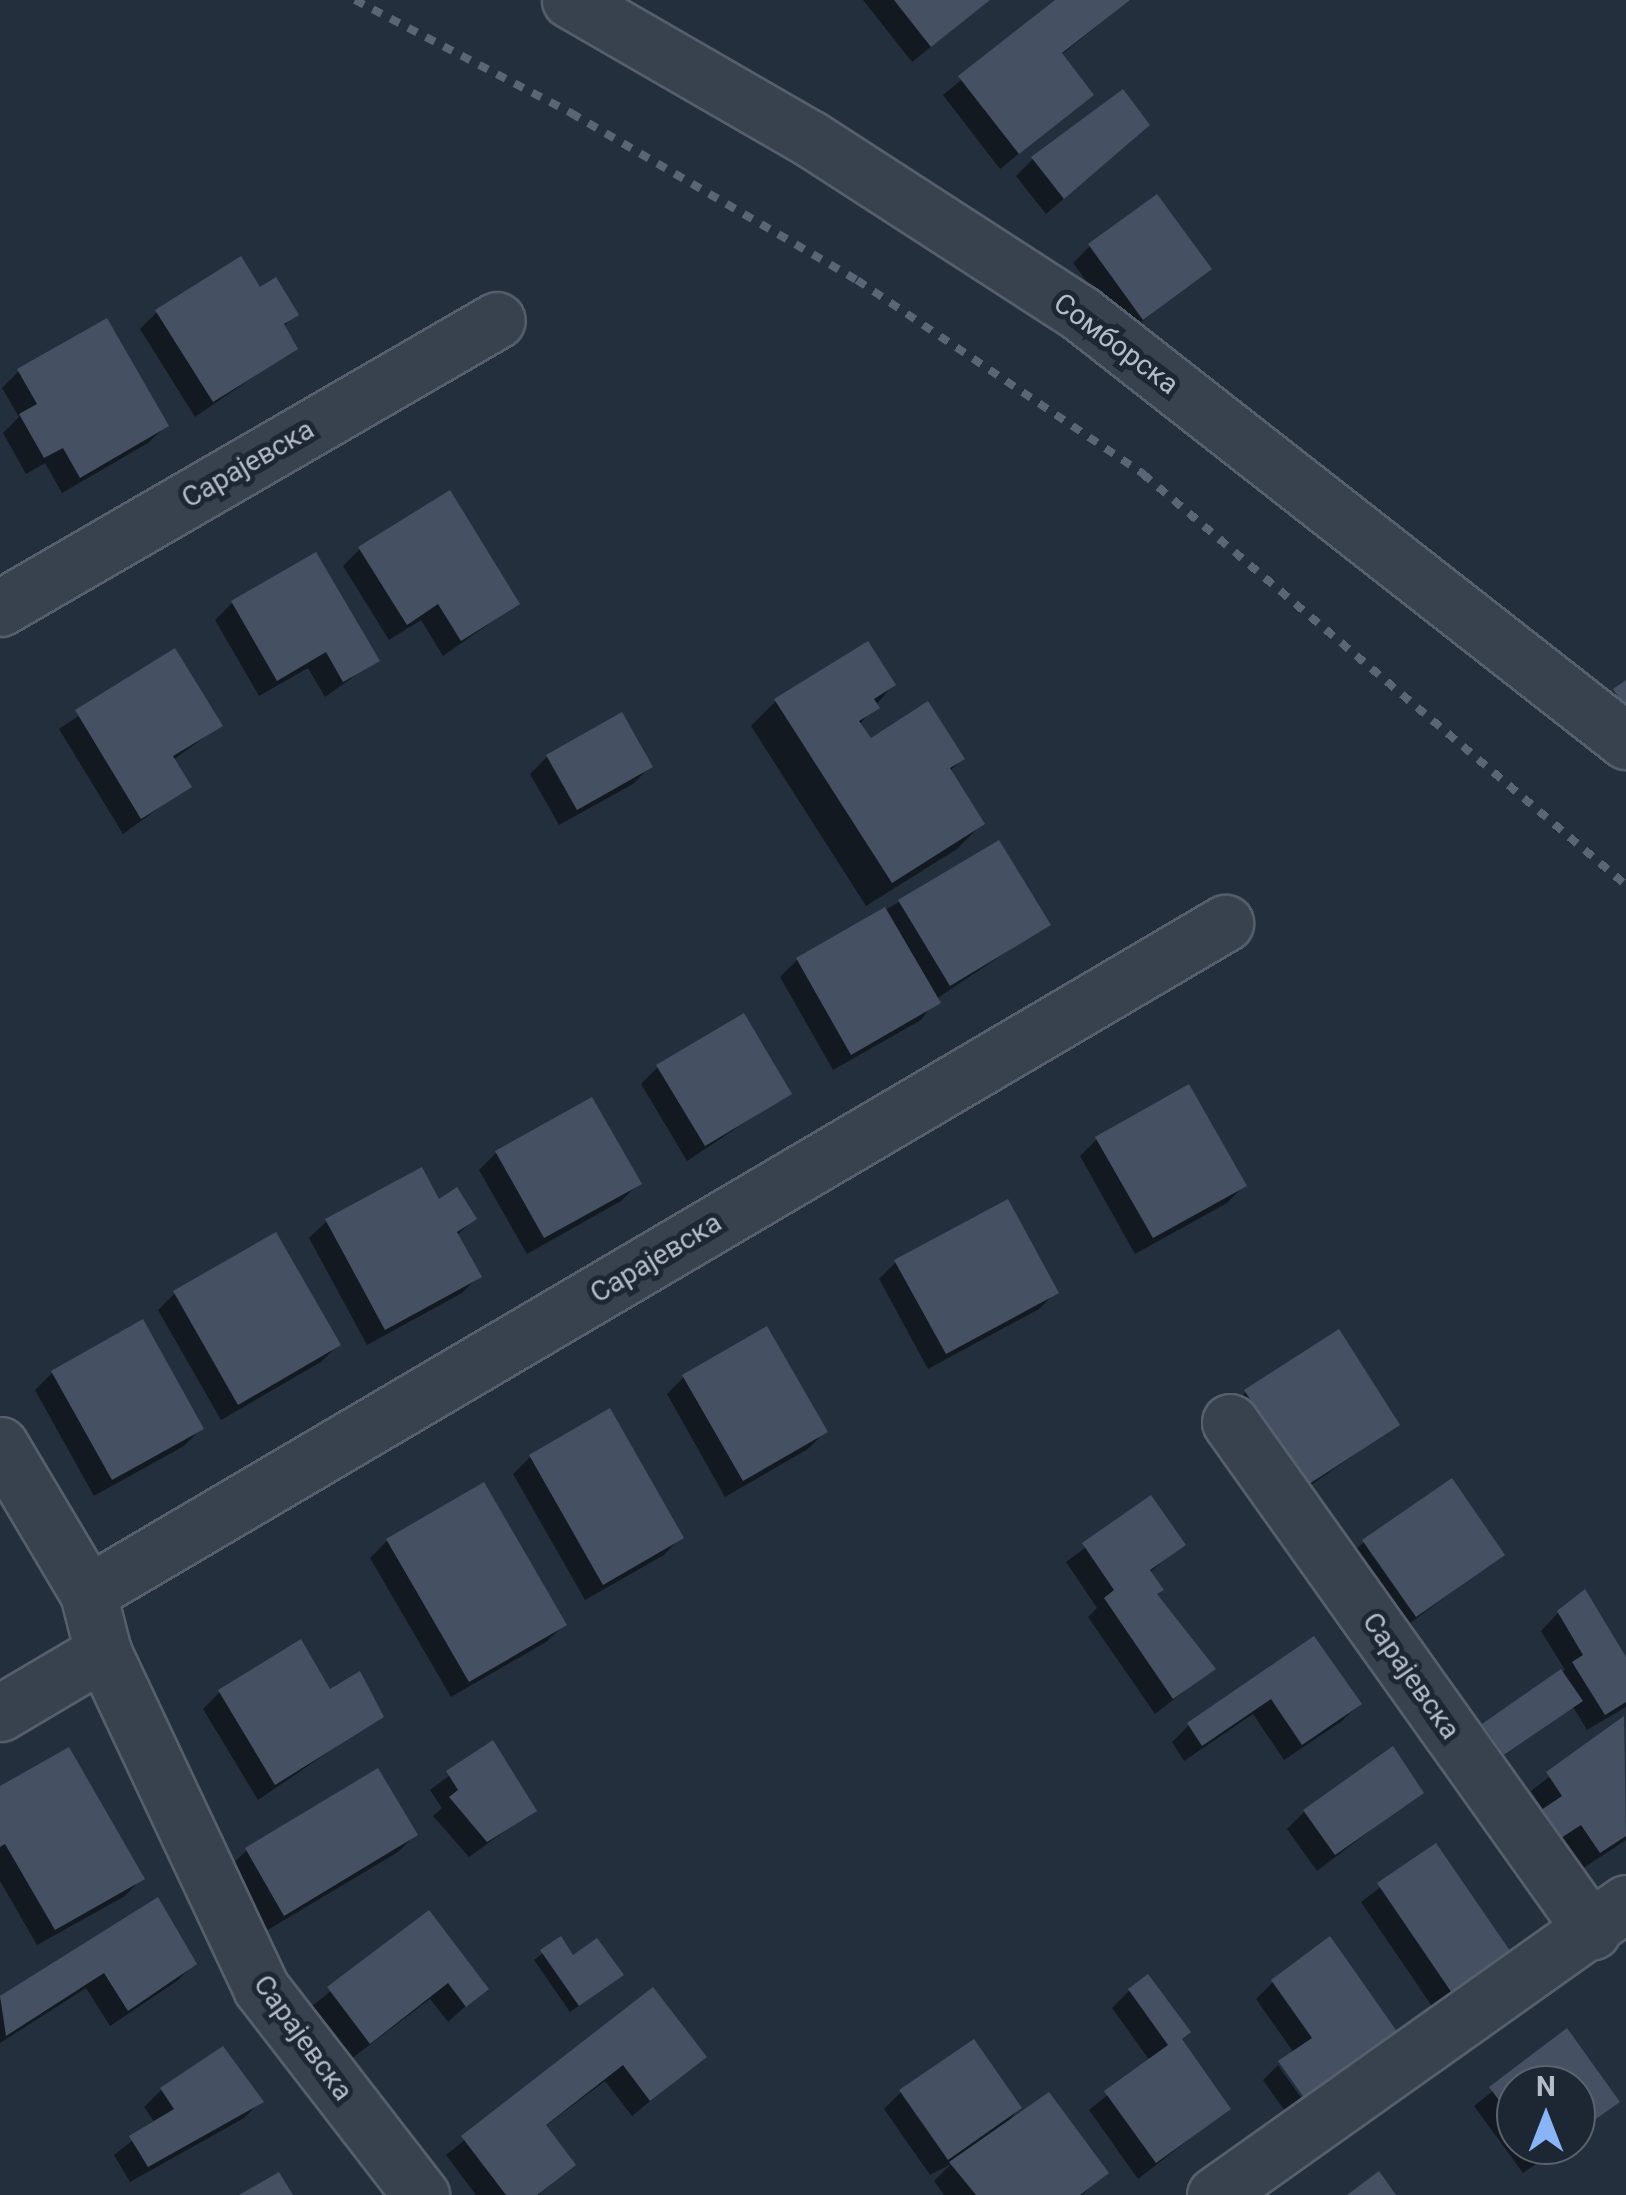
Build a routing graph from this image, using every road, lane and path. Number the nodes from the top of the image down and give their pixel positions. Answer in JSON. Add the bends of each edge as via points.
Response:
{"nodes":[{"id":1,"x":570,"y":0,"type":"edge"},
{"id":2,"x":497,"y":320,"type":"dead end"},
{"id":3,"x":0,"y":608,"type":"edge"},
{"id":4,"x":1626,"y":741,"type":"edge"},
{"id":5,"x":1225,"y":923,"type":"dead end"},
{"id":6,"x":1230,"y":1422,"type":"dead end"},
{"id":7,"x":0,"y":1445,"type":"edge"},
{"id":8,"x":88,"y":1593,"type":"junction"},
{"id":9,"x":103,"y":1652,"type":"junction"},
{"id":10,"x":0,"y":1713,"type":"edge"},
{"id":11,"x":1609,"y":1917,"type":"edge"},
{"id":12,"x":422,"y":2195,"type":"edge"},
{"id":13,"x":1215,"y":2195,"type":"edge"}],
"edges":[{"from":1,"to":4,"type":"street","name":"Сомборска","via":[[811,139],[1080,314]]},
{"from":2,"to":3,"type":"street","name":"Сарајевска"},
{"from":5,"to":8,"type":"street","name":"Сарајевска"},
{"from":6,"to":11,"type":"street","name":"Сарајевска"},
{"from":7,"to":8,"type":"street","name":"Сарајевска"},
{"from":8,"to":9,"type":"street","name":"Сарајевска"},
{"from":9,"to":10,"type":"street"},
{"from":9,"to":12,"type":"street","name":"Сарајевска","via":[[261,1988]]},
{"from":11,"to":13,"type":"street","name":"Сарајевска"}]}
